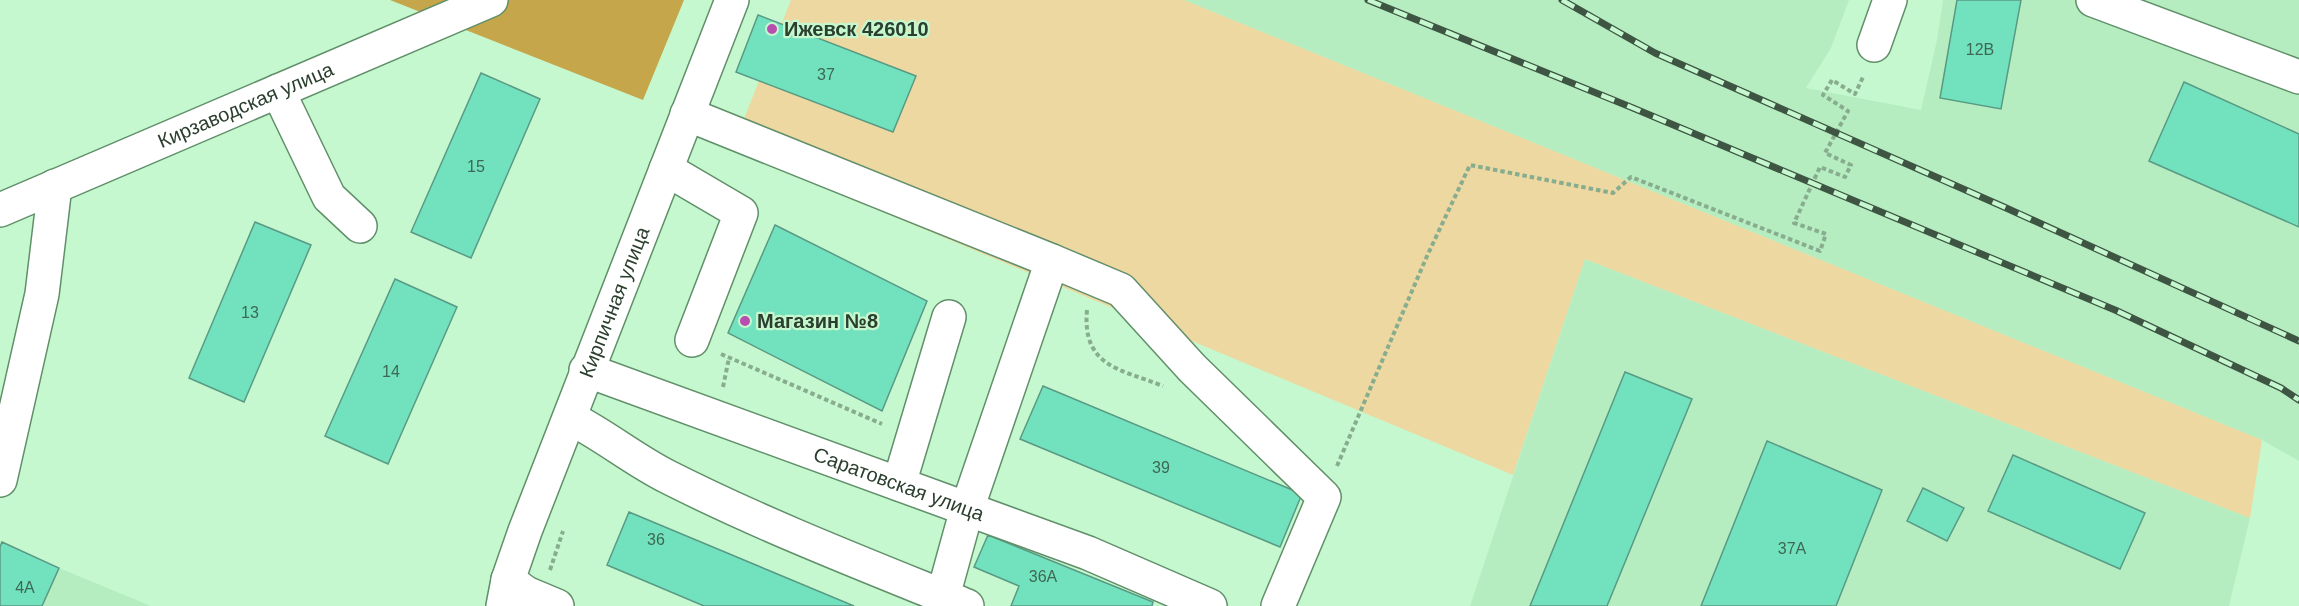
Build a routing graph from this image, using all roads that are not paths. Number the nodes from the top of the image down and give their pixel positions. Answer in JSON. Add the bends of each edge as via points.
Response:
{"nodes":[{"id":1,"x":491,"y":0,"type":"edge"},
{"id":2,"x":732,"y":0,"type":"edge"},
{"id":3,"x":1890,"y":0,"type":"edge"},
{"id":4,"x":2093,"y":0,"type":"edge"},
{"id":5,"x":1871,"y":57,"type":"road end"},
{"id":6,"x":2299,"y":77,"type":"edge"},
{"id":7,"x":278,"y":91,"type":"junction"},
{"id":8,"x":687,"y":114,"type":"junction"},
{"id":9,"x":666,"y":169,"type":"junction"},
{"id":10,"x":56,"y":186,"type":"junction"},
{"id":11,"x":0,"y":210,"type":"edge"},
{"id":12,"x":360,"y":226,"type":"dead end"},
{"id":13,"x":1052,"y":261,"type":"junction"},
{"id":14,"x":949,"y":317,"type":"dead end"},
{"id":15,"x":692,"y":340,"type":"road end"},
{"id":16,"x":586,"y":370,"type":"junction"},
{"id":17,"x":570,"y":418,"type":"junction"},
{"id":18,"x":0,"y":480,"type":"edge"},
{"id":19,"x":899,"y":484,"type":"junction"},
{"id":20,"x":967,"y":509,"type":"junction"},
{"id":21,"x":505,"y":593,"type":"edge"},
{"id":22,"x":955,"y":601,"type":"edge"},
{"id":23,"x":557,"y":606,"type":"edge"},
{"id":24,"x":1210,"y":606,"type":"edge"},
{"id":25,"x":1278,"y":606,"type":"edge"}],
"edges":[{"from":1,"to":7,"type":"street","name":"Кирзаводская улица"},
{"from":2,"to":8,"type":"street","name":"Кирпичная улица"},
{"from":3,"to":5,"type":"street"},
{"from":4,"to":6,"type":"street"},
{"from":7,"to":10,"type":"street","name":"Кирзаводская улица"},
{"from":7,"to":12,"type":"street","via":[[329,197]]},
{"from":8,"to":9,"type":"street","name":"Кирпичная улица"},
{"from":8,"to":13,"type":"street"},
{"from":9,"to":15,"type":"street","via":[[741,213]]},
{"from":9,"to":16,"type":"street","name":"Кирпичная улица"},
{"from":10,"to":11,"type":"street","name":"Кирзаводская улица"},
{"from":10,"to":18,"type":"street","via":[[42,294]]},
{"from":13,"to":20,"type":"street"},
{"from":13,"to":25,"type":"street","via":[[1121,290],[1192,368],[1324,497]]},
{"from":14,"to":19,"type":"street"},
{"from":16,"to":17,"type":"street","name":"Кирпичная улица"},
{"from":16,"to":19,"type":"street","name":"Саратовская улица"},
{"from":17,"to":21,"type":"street","name":"Кирпичная улица"},
{"from":17,"to":22,"type":"street","via":[[667,476],[812,543]]},
{"from":19,"to":20,"type":"street","name":"Саратовская улица"},
{"from":20,"to":22,"type":"street"},
{"from":20,"to":24,"type":"street","name":"Саратовская улица","via":[[1088,554]]},
{"from":21,"to":23,"type":"street","via":[[526,593]]}]}
